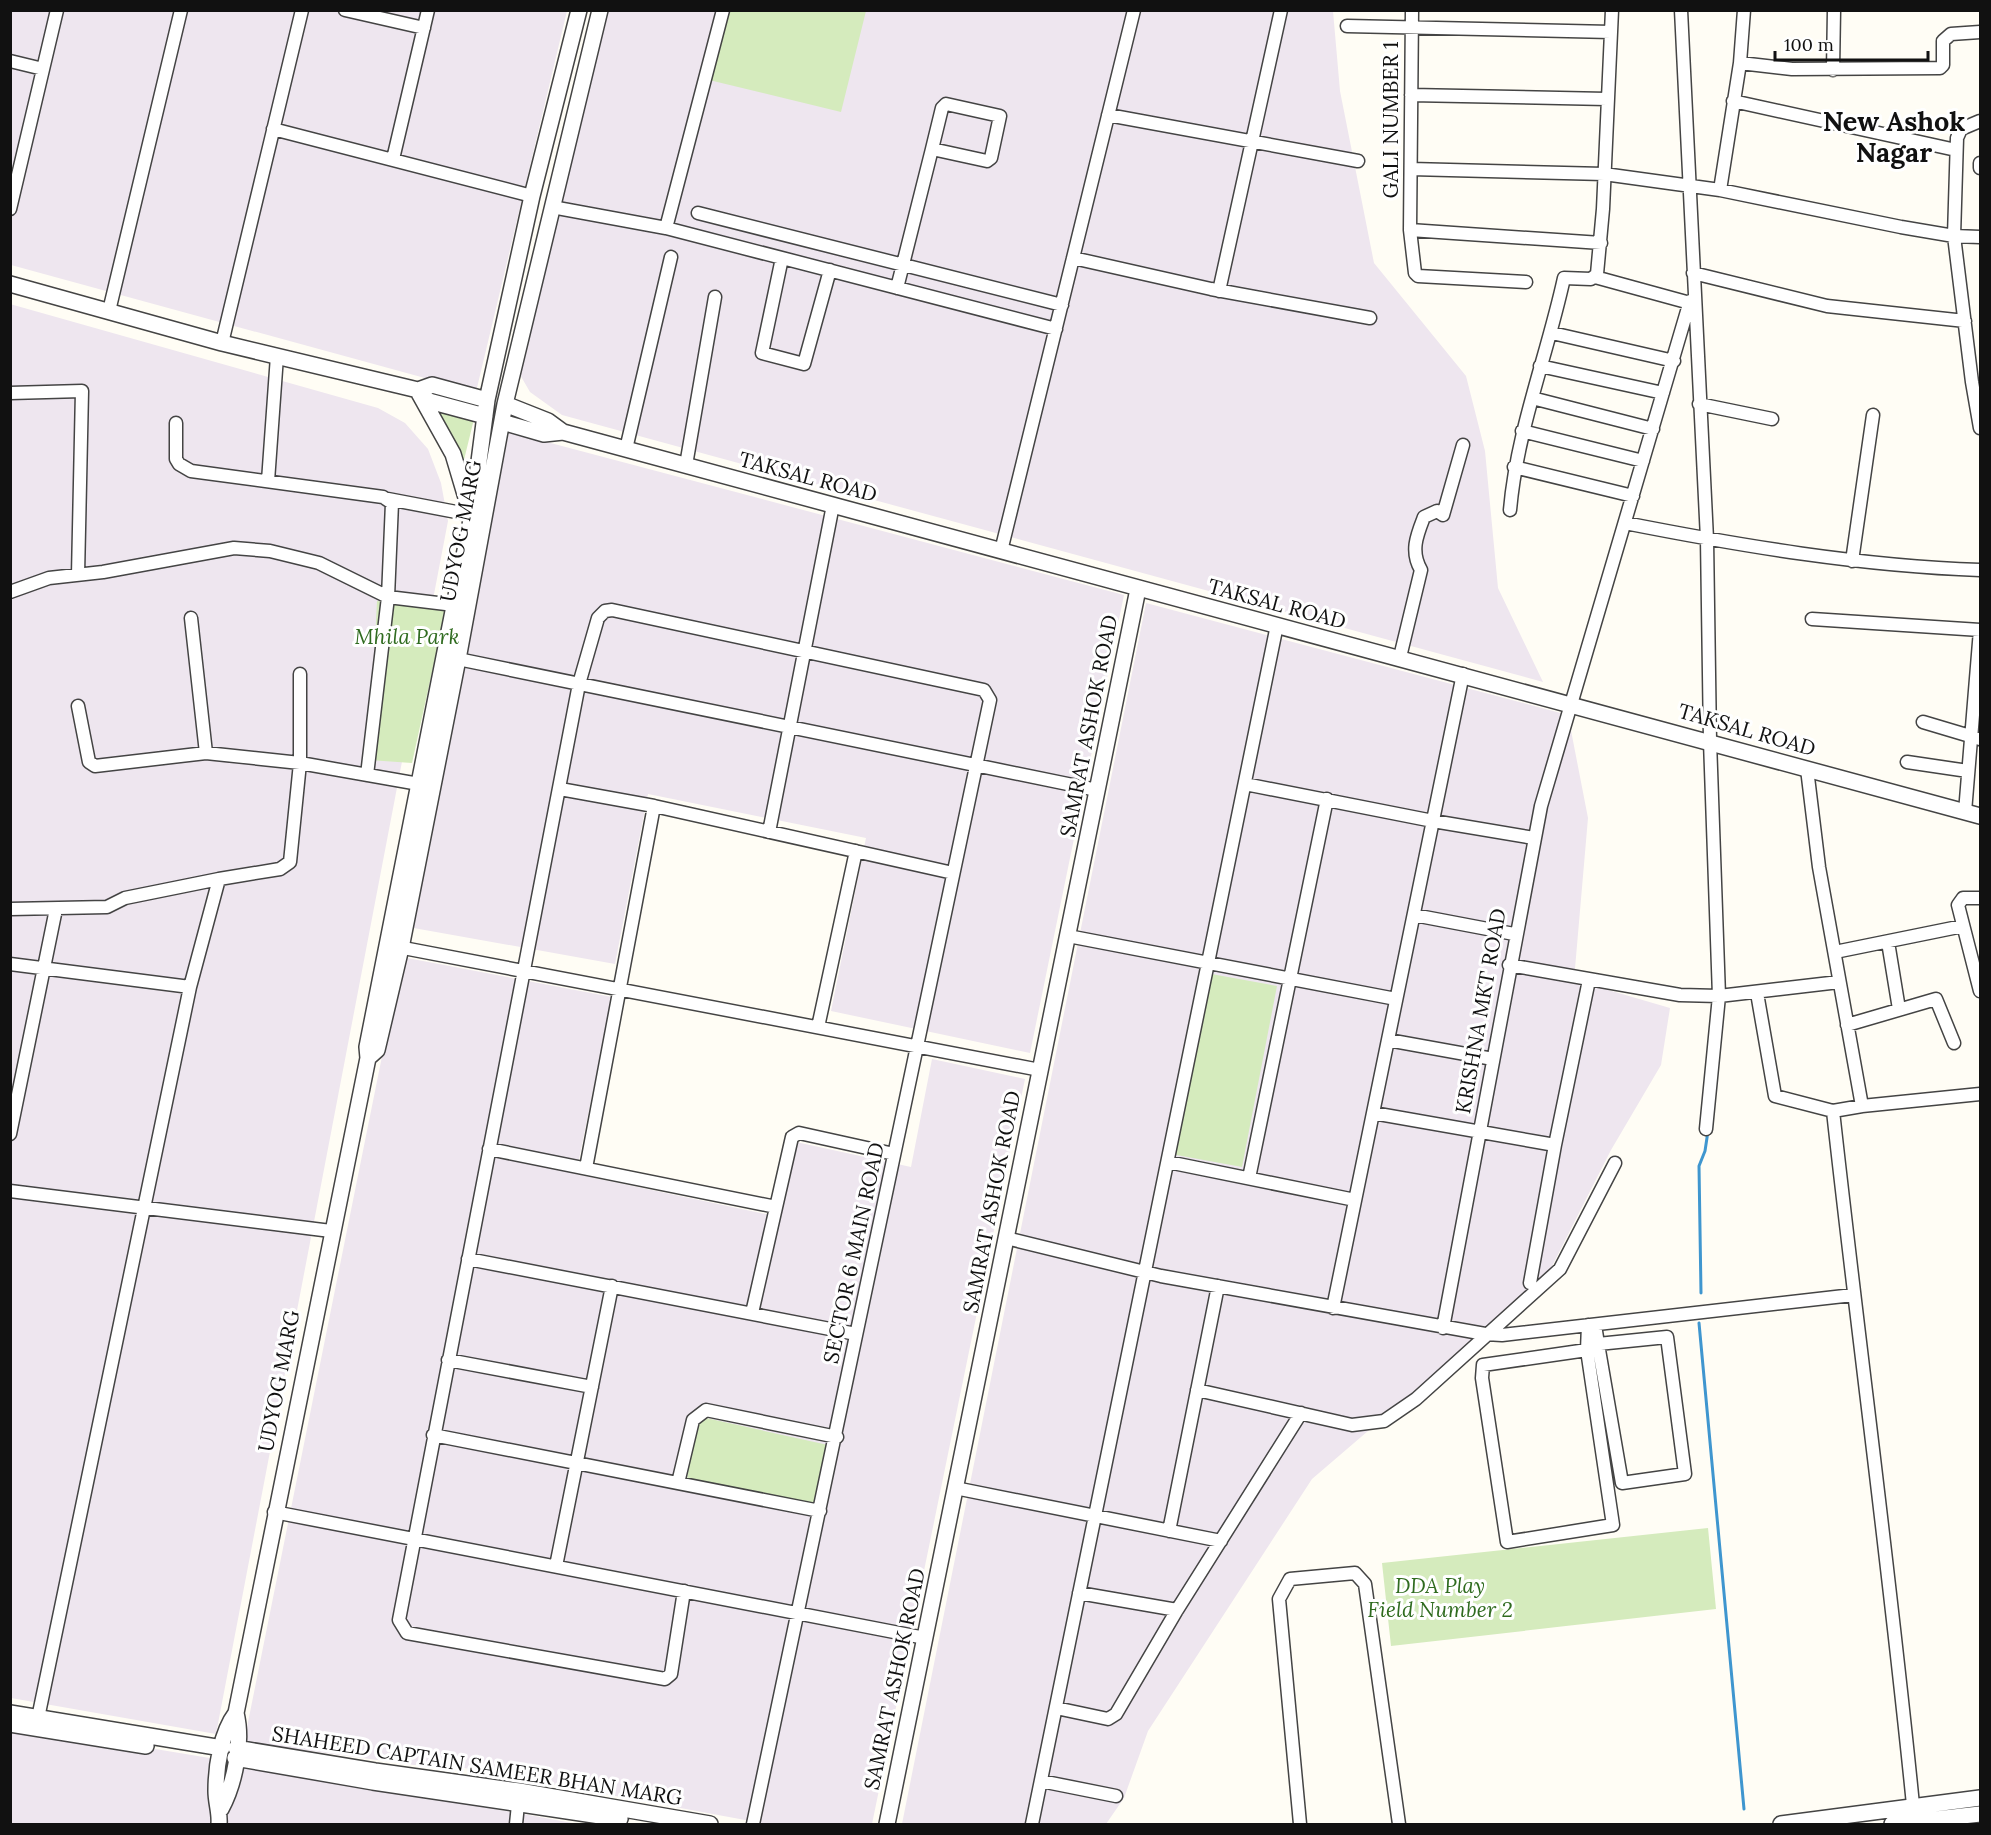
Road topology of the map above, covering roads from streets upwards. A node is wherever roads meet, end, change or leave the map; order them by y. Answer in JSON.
{"nodes":[{"id":1,"x":57,"y":10,"type":"edge"},
{"id":2,"x":181,"y":10,"type":"edge"},
{"id":3,"x":302,"y":10,"type":"edge"},
{"id":4,"x":345,"y":10,"type":"edge"},
{"id":5,"x":428,"y":10,"type":"edge"},
{"id":6,"x":579,"y":10,"type":"edge"},
{"id":7,"x":600,"y":10,"type":"edge"},
{"id":8,"x":723,"y":10,"type":"edge"},
{"id":9,"x":1134,"y":10,"type":"edge"},
{"id":10,"x":1281,"y":10,"type":"edge"},
{"id":11,"x":1412,"y":10,"type":"edge"},
{"id":12,"x":1612,"y":10,"type":"edge"},
{"id":13,"x":1681,"y":10,"type":"edge"},
{"id":14,"x":1744,"y":10,"type":"edge"},
{"id":15,"x":1834,"y":10,"type":"edge"},
{"id":16,"x":1347,"y":26,"type":"dead end"},
{"id":17,"x":424,"y":28,"type":"junction"},
{"id":18,"x":1412,"y":29,"type":"junction"},
{"id":19,"x":1611,"y":32,"type":"junction"},
{"id":20,"x":1980,"y":32,"type":"edge"},
{"id":21,"x":10,"y":61,"type":"edge"},
{"id":22,"x":1740,"y":63,"type":"junction"},
{"id":23,"x":43,"y":69,"type":"junction"},
{"id":24,"x":1833,"y":70,"type":"junction"},
{"id":25,"x":1411,"y":95,"type":"junction"},
{"id":26,"x":1607,"y":99,"type":"junction"},
{"id":27,"x":1734,"y":101,"type":"junction"},
{"id":28,"x":1108,"y":115,"type":"junction"},
{"id":29,"x":1980,"y":122,"type":"edge"},
{"id":30,"x":273,"y":129,"type":"junction"},
{"id":31,"x":1252,"y":141,"type":"junction"},
{"id":32,"x":932,"y":149,"type":"junction"},
{"id":33,"x":1956,"y":150,"type":"junction"},
{"id":34,"x":393,"y":159,"type":"junction"},
{"id":35,"x":1358,"y":161,"type":"dead end"},
{"id":36,"x":1411,"y":169,"type":"junction"},
{"id":37,"x":1604,"y":174,"type":"junction"},
{"id":38,"x":1689,"y":187,"type":"junction"},
{"id":39,"x":1720,"y":190,"type":"junction"},
{"id":40,"x":532,"y":196,"type":"junction"},
{"id":41,"x":552,"y":207,"type":"junction"},
{"id":42,"x":10,"y":208,"type":"edge"},
{"id":43,"x":698,"y":213,"type":"dead end"},
{"id":44,"x":666,"y":228,"type":"junction"},
{"id":45,"x":1410,"y":230,"type":"junction"},
{"id":46,"x":1954,"y":236,"type":"junction"},
{"id":47,"x":1980,"y":237,"type":"edge"},
{"id":48,"x":1601,"y":243,"type":"junction"},
{"id":49,"x":671,"y":257,"type":"dead end"},
{"id":50,"x":782,"y":258,"type":"junction"},
{"id":51,"x":1073,"y":258,"type":"junction"},
{"id":52,"x":904,"y":266,"type":"junction"},
{"id":53,"x":830,"y":270,"type":"junction"},
{"id":54,"x":1693,"y":273,"type":"junction"},
{"id":55,"x":1595,"y":277,"type":"junction"},
{"id":56,"x":1526,"y":282,"type":"dead end"},
{"id":57,"x":10,"y":284,"type":"edge"},
{"id":58,"x":897,"y":288,"type":"junction"},
{"id":59,"x":1219,"y":291,"type":"junction"},
{"id":60,"x":715,"y":297,"type":"dead end"},
{"id":61,"x":1691,"y":297,"type":"junction"},
{"id":62,"x":1062,"y":304,"type":"junction"},
{"id":63,"x":108,"y":311,"type":"junction"},
{"id":64,"x":1370,"y":318,"type":"dead end"},
{"id":65,"x":1965,"y":321,"type":"junction"},
{"id":66,"x":1056,"y":329,"type":"junction"},
{"id":67,"x":1552,"y":333,"type":"junction"},
{"id":68,"x":222,"y":343,"type":"junction"},
{"id":69,"x":277,"y":356,"type":"junction"},
{"id":70,"x":1674,"y":361,"type":"junction"},
{"id":71,"x":1540,"y":366,"type":"junction"},
{"id":72,"x":512,"y":371,"type":"junction"},
{"id":73,"x":418,"y":390,"type":"junction"},
{"id":74,"x":10,"y":393,"type":"edge"},
{"id":75,"x":1664,"y":393,"type":"junction"},
{"id":76,"x":1532,"y":398,"type":"junction"},
{"id":77,"x":505,"y":404,"type":"junction"},
{"id":78,"x":1699,"y":404,"type":"junction"},
{"id":79,"x":1979,"y":405,"type":"edge"},
{"id":80,"x":486,"y":408,"type":"junction"},
{"id":81,"x":1873,"y":415,"type":"dead end"},
{"id":82,"x":1772,"y":419,"type":"dead end"},
{"id":83,"x":548,"y":421,"type":"junction"},
{"id":84,"x":502,"y":422,"type":"junction"},
{"id":85,"x":176,"y":423,"type":"dead end"},
{"id":86,"x":1980,"y":428,"type":"edge"},
{"id":87,"x":1653,"y":429,"type":"junction"},
{"id":88,"x":1522,"y":431,"type":"junction"},
{"id":89,"x":563,"y":432,"type":"junction"},
{"id":90,"x":1463,"y":445,"type":"dead end"},
{"id":91,"x":627,"y":449,"type":"junction"},
{"id":92,"x":1643,"y":461,"type":"junction"},
{"id":93,"x":686,"y":465,"type":"junction"},
{"id":94,"x":1514,"y":467,"type":"junction"},
{"id":95,"x":268,"y":481,"type":"junction"},
{"id":96,"x":1633,"y":496,"type":"junction"},
{"id":97,"x":388,"y":499,"type":"junction"},
{"id":98,"x":833,"y":505,"type":"junction"},
{"id":99,"x":1510,"y":510,"type":"dead end"},
{"id":100,"x":472,"y":515,"type":"junction"},
{"id":101,"x":1625,"y":523,"type":"junction"},
{"id":102,"x":1707,"y":539,"type":"junction"},
{"id":103,"x":1001,"y":551,"type":"junction"},
{"id":104,"x":1852,"y":561,"type":"junction"},
{"id":105,"x":1980,"y":570,"type":"edge"},
{"id":106,"x":78,"y":575,"type":"junction"},
{"id":107,"x":1138,"y":589,"type":"junction"},
{"id":108,"x":10,"y":592,"type":"edge"},
{"id":109,"x":388,"y":597,"type":"junction"},
{"id":110,"x":454,"y":605,"type":"junction"},
{"id":111,"x":191,"y":618,"type":"dead end"},
{"id":112,"x":1812,"y":619,"type":"dead end"},
{"id":113,"x":1277,"y":625,"type":"junction"},
{"id":114,"x":1980,"y":630,"type":"edge"},
{"id":115,"x":804,"y":653,"type":"junction"},
{"id":116,"x":1400,"y":657,"type":"junction"},
{"id":117,"x":458,"y":659,"type":"junction"},
{"id":118,"x":300,"y":674,"type":"dead end"},
{"id":119,"x":1463,"y":674,"type":"junction"},
{"id":120,"x":579,"y":684,"type":"junction"},
{"id":121,"x":1570,"y":703,"type":"junction"},
{"id":122,"x":78,"y":706,"type":"dead end"},
{"id":123,"x":1923,"y":722,"type":"dead end"},
{"id":124,"x":789,"y":727,"type":"junction"},
{"id":125,"x":1976,"y":738,"type":"edge"},
{"id":126,"x":1710,"y":741,"type":"junction"},
{"id":127,"x":206,"y":753,"type":"junction"},
{"id":128,"x":1907,"y":762,"type":"dead end"},
{"id":129,"x":300,"y":763,"type":"junction"},
{"id":130,"x":976,"y":765,"type":"junction"},
{"id":131,"x":1807,"y":770,"type":"junction"},
{"id":132,"x":1968,"y":771,"type":"junction"},
{"id":133,"x":368,"y":775,"type":"junction"},
{"id":134,"x":419,"y":784,"type":"junction"},
{"id":135,"x":1245,"y":784,"type":"junction"},
{"id":136,"x":560,"y":789,"type":"junction"},
{"id":137,"x":1097,"y":790,"type":"junction"},
{"id":138,"x":1327,"y":800,"type":"junction"},
{"id":139,"x":654,"y":806,"type":"junction"},
{"id":140,"x":1965,"y":812,"type":"junction"},
{"id":141,"x":1980,"y":816,"type":"edge"},
{"id":142,"x":1433,"y":821,"type":"junction"},
{"id":143,"x":769,"y":832,"type":"junction"},
{"id":144,"x":1534,"y":838,"type":"junction"},
{"id":145,"x":856,"y":851,"type":"junction"},
{"id":146,"x":953,"y":873,"type":"junction"},
{"id":147,"x":219,"y":879,"type":"junction"},
{"id":148,"x":1980,"y":898,"type":"edge"},
{"id":149,"x":10,"y":909,"type":"edge"},
{"id":150,"x":56,"y":909,"type":"junction"},
{"id":151,"x":1414,"y":915,"type":"junction"},
{"id":152,"x":1963,"y":926,"type":"junction"},
{"id":153,"x":1515,"y":934,"type":"junction"},
{"id":154,"x":1068,"y":936,"type":"junction"},
{"id":155,"x":1888,"y":942,"type":"junction"},
{"id":156,"x":394,"y":947,"type":"junction"},
{"id":157,"x":1835,"y":952,"type":"junction"},
{"id":158,"x":1208,"y":963,"type":"junction"},
{"id":159,"x":10,"y":964,"type":"edge"},
{"id":160,"x":1509,"y":965,"type":"junction"},
{"id":161,"x":43,"y":968,"type":"junction"},
{"id":162,"x":524,"y":971,"type":"junction"},
{"id":163,"x":1290,"y":978,"type":"junction"},
{"id":164,"x":1589,"y":980,"type":"junction"},
{"id":165,"x":1839,"y":982,"type":"junction"},
{"id":166,"x":190,"y":987,"type":"junction"},
{"id":167,"x":620,"y":990,"type":"junction"},
{"id":168,"x":1980,"y":991,"type":"edge"},
{"id":169,"x":1757,"y":993,"type":"junction"},
{"id":170,"x":1719,"y":996,"type":"junction"},
{"id":171,"x":1396,"y":999,"type":"junction"},
{"id":172,"x":1899,"y":1009,"type":"junction"},
{"id":173,"x":1847,"y":1025,"type":"junction"},
{"id":174,"x":818,"y":1027,"type":"junction"},
{"id":175,"x":1388,"y":1040,"type":"junction"},
{"id":176,"x":1954,"y":1043,"type":"dead end"},
{"id":177,"x":917,"y":1046,"type":"junction"},
{"id":178,"x":1493,"y":1059,"type":"junction"},
{"id":179,"x":1040,"y":1070,"type":"junction"},
{"id":180,"x":1980,"y":1094,"type":"edge"},
{"id":181,"x":1862,"y":1106,"type":"junction"},
{"id":182,"x":1833,"y":1112,"type":"junction"},
{"id":183,"x":1373,"y":1113,"type":"junction"},
{"id":184,"x":1706,"y":1129,"type":"dead end"},
{"id":185,"x":1479,"y":1131,"type":"junction"},
{"id":186,"x":10,"y":1134,"type":"edge"},
{"id":187,"x":1555,"y":1145,"type":"junction"},
{"id":188,"x":489,"y":1149,"type":"junction"},
{"id":189,"x":894,"y":1154,"type":"junction"},
{"id":190,"x":1168,"y":1162,"type":"junction"},
{"id":191,"x":1615,"y":1163,"type":"dead end"},
{"id":192,"x":586,"y":1168,"type":"junction"},
{"id":193,"x":1249,"y":1178,"type":"junction"},
{"id":194,"x":10,"y":1191,"type":"edge"},
{"id":195,"x":1355,"y":1200,"type":"junction"},
{"id":196,"x":144,"y":1206,"type":"junction"},
{"id":197,"x":776,"y":1207,"type":"junction"},
{"id":198,"x":331,"y":1231,"type":"junction"},
{"id":199,"x":1006,"y":1238,"type":"junction"},
{"id":200,"x":468,"y":1259,"type":"junction"},
{"id":201,"x":1145,"y":1272,"type":"junction"},
{"id":202,"x":1530,"y":1283,"type":"dead end"},
{"id":203,"x":612,"y":1286,"type":"junction"},
{"id":204,"x":1218,"y":1286,"type":"junction"},
{"id":205,"x":1853,"y":1295,"type":"junction"},
{"id":206,"x":1333,"y":1308,"type":"junction"},
{"id":207,"x":752,"y":1313,"type":"junction"},
{"id":208,"x":1591,"y":1324,"type":"junction"},
{"id":209,"x":1443,"y":1328,"type":"junction"},
{"id":210,"x":856,"y":1334,"type":"junction"},
{"id":211,"x":1485,"y":1334,"type":"junction"},
{"id":212,"x":1592,"y":1347,"type":"junction"},
{"id":213,"x":448,"y":1360,"type":"junction"},
{"id":214,"x":592,"y":1386,"type":"junction"},
{"id":215,"x":1197,"y":1390,"type":"junction"},
{"id":216,"x":1301,"y":1413,"type":"junction"},
{"id":217,"x":433,"y":1435,"type":"junction"},
{"id":218,"x":837,"y":1437,"type":"junction"},
{"id":219,"x":576,"y":1461,"type":"junction"},
{"id":220,"x":678,"y":1483,"type":"junction"},
{"id":221,"x":955,"y":1488,"type":"junction"},
{"id":222,"x":820,"y":1511,"type":"junction"},
{"id":223,"x":274,"y":1512,"type":"junction"},
{"id":224,"x":1095,"y":1517,"type":"junction"},
{"id":225,"x":1169,"y":1531,"type":"junction"},
{"id":226,"x":413,"y":1539,"type":"junction"},
{"id":227,"x":1221,"y":1541,"type":"junction"},
{"id":228,"x":556,"y":1566,"type":"junction"},
{"id":229,"x":684,"y":1591,"type":"junction"},
{"id":230,"x":1079,"y":1593,"type":"junction"},
{"id":231,"x":1177,"y":1610,"type":"junction"},
{"id":232,"x":798,"y":1613,"type":"junction"},
{"id":233,"x":925,"y":1638,"type":"junction"},
{"id":234,"x":1056,"y":1708,"type":"junction"},
{"id":235,"x":10,"y":1713,"type":"edge"},
{"id":236,"x":38,"y":1718,"type":"junction"},
{"id":237,"x":10,"y":1724,"type":"edge"},
{"id":238,"x":228,"y":1753,"type":"junction"},
{"id":239,"x":1041,"y":1781,"type":"junction"},
{"id":240,"x":1116,"y":1796,"type":"dead end"},
{"id":241,"x":519,"y":1797,"type":"junction"},
{"id":242,"x":1980,"y":1798,"type":"edge"},
{"id":243,"x":1913,"y":1805,"type":"junction"},
{"id":244,"x":1980,"y":1814,"type":"edge"},
{"id":245,"x":1915,"y":1821,"type":"junction"},
{"id":246,"x":1936,"y":1822,"type":"edge"},
{"id":247,"x":219,"y":1824,"type":"edge"},
{"id":248,"x":516,"y":1824,"type":"edge"},
{"id":249,"x":653,"y":1824,"type":"edge"},
{"id":250,"x":710,"y":1824,"type":"edge"},
{"id":251,"x":753,"y":1824,"type":"edge"},
{"id":252,"x":887,"y":1824,"type":"edge"},
{"id":253,"x":1032,"y":1824,"type":"edge"},
{"id":254,"x":1300,"y":1824,"type":"edge"},
{"id":255,"x":1399,"y":1824,"type":"edge"},
{"id":256,"x":1781,"y":1824,"type":"edge"},
{"id":257,"x":1892,"y":1824,"type":"edge"}],
"edges":[{"from":1,"to":23,"type":"street"},
{"from":2,"to":63,"type":"street"},
{"from":3,"to":30,"type":"street"},
{"from":4,"to":17,"type":"street"},
{"from":5,"to":17,"type":"street"},
{"from":6,"to":40,"type":"street","name":"UDYOG MARG"},
{"from":7,"to":41,"type":"street","name":"UDYOG MARG"},
{"from":8,"to":44,"type":"street"},
{"from":9,"to":28,"type":"street"},
{"from":10,"to":31,"type":"street"},
{"from":11,"to":18,"type":"street","name":"GALI NUMBER 1"},
{"from":12,"to":19,"type":"street"},
{"from":13,"to":38,"type":"street"},
{"from":14,"to":22,"type":"street"},
{"from":15,"to":24,"type":"street"},
{"from":16,"to":18,"type":"street"},
{"from":17,"to":34,"type":"street"},
{"from":18,"to":19,"type":"street"},
{"from":18,"to":25,"type":"street","name":"GALI NUMBER 1"},
{"from":19,"to":26,"type":"street"},
{"from":20,"to":24,"type":"street"},
{"from":21,"to":23,"type":"street"},
{"from":22,"to":24,"type":"street"},
{"from":22,"to":27,"type":"street"},
{"from":23,"to":42,"type":"street"},
{"from":25,"to":26,"type":"street"},
{"from":25,"to":36,"type":"street","name":"GALI NUMBER 1"},
{"from":26,"to":37,"type":"street"},
{"from":27,"to":33,"type":"street"},
{"from":27,"to":39,"type":"street"},
{"from":28,"to":31,"type":"street"},
{"from":28,"to":51,"type":"street"},
{"from":29,"to":33,"type":"street"},
{"from":30,"to":34,"type":"street"},
{"from":30,"to":68,"type":"street"},
{"from":31,"to":35,"type":"street"},
{"from":31,"to":59,"type":"street"},
{"from":32,"to":32,"type":"street"},
{"from":32,"to":52,"type":"street"},
{"from":33,"to":46,"type":"street"},
{"from":34,"to":40,"type":"street"},
{"from":36,"to":37,"type":"street"},
{"from":36,"to":45,"type":"street","name":"GALI NUMBER 1"},
{"from":37,"to":38,"type":"street"},
{"from":37,"to":48,"type":"street"},
{"from":38,"to":39,"type":"street"},
{"from":38,"to":54,"type":"street"},
{"from":39,"to":46,"type":"street"},
{"from":40,"to":80,"type":"street","name":"UDYOG MARG"},
{"from":41,"to":44,"type":"street"},
{"from":41,"to":72,"type":"street","name":"UDYOG MARG"},
{"from":43,"to":52,"type":"street"},
{"from":44,"to":50,"type":"street"},
{"from":45,"to":48,"type":"street"},
{"from":45,"to":56,"type":"street","name":"GALI NUMBER 1"},
{"from":46,"to":47,"type":"street"},
{"from":46,"to":65,"type":"street"},
{"from":48,"to":55,"type":"street"},
{"from":49,"to":91,"type":"street"},
{"from":50,"to":53,"type":"street"},
{"from":50,"to":53,"type":"street"},
{"from":51,"to":59,"type":"street"},
{"from":51,"to":62,"type":"street"},
{"from":52,"to":58,"type":"street"},
{"from":52,"to":62,"type":"street"},
{"from":53,"to":58,"type":"street"},
{"from":54,"to":61,"type":"street"},
{"from":54,"to":65,"type":"street"},
{"from":55,"to":61,"type":"street"},
{"from":55,"to":67,"type":"street"},
{"from":57,"to":63,"type":"street"},
{"from":58,"to":66,"type":"street"},
{"from":59,"to":64,"type":"street"},
{"from":60,"to":93,"type":"street"},
{"from":61,"to":70,"type":"street","name":"KRISHNA MKT ROAD"},
{"from":61,"to":78,"type":"street"},
{"from":62,"to":66,"type":"street"},
{"from":63,"to":68,"type":"street"},
{"from":65,"to":79,"type":"street"},
{"from":66,"to":103,"type":"street"},
{"from":67,"to":70,"type":"street"},
{"from":67,"to":71,"type":"street"},
{"from":68,"to":69,"type":"street"},
{"from":69,"to":73,"type":"street"},
{"from":69,"to":95,"type":"street"},
{"from":70,"to":75,"type":"street","name":"KRISHNA MKT ROAD"},
{"from":71,"to":75,"type":"street"},
{"from":71,"to":76,"type":"street"},
{"from":72,"to":77,"type":"street","name":"UDYOG MARG"},
{"from":72,"to":83,"type":"street"},
{"from":73,"to":80,"type":"street"},
{"from":73,"to":100,"type":"street"},
{"from":74,"to":106,"type":"street"},
{"from":75,"to":87,"type":"street","name":"KRISHNA MKT ROAD"},
{"from":76,"to":87,"type":"street"},
{"from":76,"to":88,"type":"street"},
{"from":77,"to":83,"type":"street","name":"TAKSAL ROAD"},
{"from":77,"to":84,"type":"street","name":"UDYOG MARG"},
{"from":78,"to":82,"type":"street"},
{"from":78,"to":102,"type":"street"},
{"from":79,"to":86,"type":"street"},
{"from":80,"to":100,"type":"street","name":"UDYOG MARG"},
{"from":81,"to":104,"type":"street"},
{"from":83,"to":89,"type":"street","name":"TAKSAL ROAD"},
{"from":84,"to":89,"type":"street","name":"TAKSAL ROAD"},
{"from":84,"to":117,"type":"street","name":"UDYOG MARG"},
{"from":85,"to":95,"type":"street"},
{"from":87,"to":92,"type":"street","name":"KRISHNA MKT ROAD"},
{"from":88,"to":92,"type":"street"},
{"from":88,"to":94,"type":"street"},
{"from":89,"to":91,"type":"street","name":"TAKSAL ROAD"},
{"from":90,"to":116,"type":"street"},
{"from":91,"to":93,"type":"street","name":"TAKSAL ROAD"},
{"from":92,"to":96,"type":"street","name":"KRISHNA MKT ROAD"},
{"from":93,"to":98,"type":"street","name":"TAKSAL ROAD"},
{"from":94,"to":96,"type":"street"},
{"from":94,"to":99,"type":"street"},
{"from":95,"to":97,"type":"street"},
{"from":96,"to":101,"type":"street","name":"KRISHNA MKT ROAD"},
{"from":97,"to":100,"type":"street"},
{"from":97,"to":109,"type":"street"},
{"from":98,"to":103,"type":"street","name":"TAKSAL ROAD"},
{"from":98,"to":115,"type":"street"},
{"from":100,"to":110,"type":"street","name":"UDYOG MARG"},
{"from":101,"to":102,"type":"street"},
{"from":101,"to":121,"type":"street","name":"KRISHNA MKT ROAD"},
{"from":102,"to":104,"type":"street"},
{"from":102,"to":126,"type":"street"},
{"from":103,"to":107,"type":"street","name":"TAKSAL ROAD"},
{"from":104,"to":105,"type":"street"},
{"from":106,"to":108,"type":"street"},
{"from":106,"to":109,"type":"street"},
{"from":107,"to":113,"type":"street","name":"TAKSAL ROAD"},
{"from":107,"to":137,"type":"street","name":"SAMRAT ASHOK ROAD"},
{"from":109,"to":110,"type":"street"},
{"from":109,"to":133,"type":"street"},
{"from":110,"to":134,"type":"street","name":"UDYOG MARG"},
{"from":111,"to":127,"type":"street"},
{"from":112,"to":114,"type":"street"},
{"from":113,"to":116,"type":"street","name":"TAKSAL ROAD"},
{"from":113,"to":135,"type":"street"},
{"from":114,"to":125,"type":"street"},
{"from":115,"to":120,"type":"street"},
{"from":115,"to":124,"type":"street"},
{"from":115,"to":130,"type":"street","name":"SECTOR 6 MAIN ROAD"},
{"from":116,"to":119,"type":"street","name":"TAKSAL ROAD"},
{"from":117,"to":120,"type":"street"},
{"from":117,"to":156,"type":"street","name":"UDYOG MARG"},
{"from":118,"to":129,"type":"street"},
{"from":119,"to":121,"type":"street","name":"TAKSAL ROAD"},
{"from":119,"to":142,"type":"street"},
{"from":120,"to":124,"type":"street"},
{"from":120,"to":136,"type":"street"},
{"from":121,"to":126,"type":"street","name":"TAKSAL ROAD"},
{"from":121,"to":144,"type":"street","name":"KRISHNA MKT ROAD"},
{"from":122,"to":127,"type":"street"},
{"from":123,"to":125,"type":"street"},
{"from":124,"to":130,"type":"street"},
{"from":124,"to":143,"type":"street"},
{"from":125,"to":132,"type":"street"},
{"from":126,"to":131,"type":"street","name":"TAKSAL ROAD"},
{"from":126,"to":170,"type":"street"},
{"from":127,"to":129,"type":"street"},
{"from":128,"to":132,"type":"street"},
{"from":129,"to":133,"type":"street"},
{"from":129,"to":147,"type":"street"},
{"from":130,"to":137,"type":"street"},
{"from":130,"to":146,"type":"street","name":"SECTOR 6 MAIN ROAD"},
{"from":131,"to":140,"type":"street","name":"TAKSAL ROAD"},
{"from":131,"to":157,"type":"street"},
{"from":132,"to":140,"type":"street"},
{"from":133,"to":134,"type":"street"},
{"from":134,"to":156,"type":"street","name":"UDYOG MARG"},
{"from":135,"to":138,"type":"street"},
{"from":135,"to":158,"type":"street"},
{"from":136,"to":139,"type":"street"},
{"from":136,"to":162,"type":"street"},
{"from":137,"to":154,"type":"street","name":"SAMRAT ASHOK ROAD"},
{"from":138,"to":142,"type":"street"},
{"from":138,"to":163,"type":"street"},
{"from":139,"to":143,"type":"street"},
{"from":139,"to":167,"type":"street"},
{"from":140,"to":141,"type":"street","name":"TAKSAL ROAD"},
{"from":142,"to":144,"type":"street"},
{"from":142,"to":151,"type":"street"},
{"from":143,"to":145,"type":"street"},
{"from":144,"to":153,"type":"street","name":"KRISHNA MKT ROAD"},
{"from":145,"to":146,"type":"street"},
{"from":145,"to":174,"type":"street"},
{"from":146,"to":177,"type":"street","name":"SECTOR 6 MAIN ROAD"},
{"from":147,"to":150,"type":"street"},
{"from":147,"to":166,"type":"street"},
{"from":148,"to":152,"type":"street"},
{"from":149,"to":150,"type":"street"},
{"from":150,"to":161,"type":"street"},
{"from":151,"to":153,"type":"street"},
{"from":151,"to":171,"type":"street"},
{"from":152,"to":155,"type":"street"},
{"from":152,"to":168,"type":"street"},
{"from":153,"to":160,"type":"street","name":"KRISHNA MKT ROAD"},
{"from":154,"to":158,"type":"street"},
{"from":154,"to":179,"type":"street","name":"SAMRAT ASHOK ROAD"},
{"from":155,"to":157,"type":"street"},
{"from":155,"to":172,"type":"street"},
{"from":156,"to":162,"type":"street"},
{"from":156,"to":198,"type":"street","name":"UDYOG MARG"},
{"from":157,"to":165,"type":"street"},
{"from":158,"to":163,"type":"street"},
{"from":158,"to":190,"type":"street"},
{"from":159,"to":161,"type":"street"},
{"from":160,"to":164,"type":"street"},
{"from":160,"to":178,"type":"street","name":"KRISHNA MKT ROAD"},
{"from":161,"to":166,"type":"street"},
{"from":161,"to":186,"type":"street"},
{"from":162,"to":167,"type":"street"},
{"from":162,"to":188,"type":"street"},
{"from":163,"to":171,"type":"street"},
{"from":163,"to":193,"type":"street"},
{"from":164,"to":170,"type":"street"},
{"from":164,"to":187,"type":"street"},
{"from":165,"to":169,"type":"street"},
{"from":165,"to":173,"type":"street"},
{"from":166,"to":196,"type":"street"},
{"from":167,"to":174,"type":"street"},
{"from":167,"to":192,"type":"street"},
{"from":169,"to":170,"type":"street"},
{"from":169,"to":182,"type":"street"},
{"from":170,"to":184,"type":"street"},
{"from":171,"to":175,"type":"street"},
{"from":172,"to":173,"type":"street"},
{"from":172,"to":176,"type":"street"},
{"from":173,"to":181,"type":"street"},
{"from":174,"to":177,"type":"street"},
{"from":175,"to":178,"type":"street"},
{"from":175,"to":183,"type":"street"},
{"from":177,"to":179,"type":"street"},
{"from":177,"to":189,"type":"street","name":"SECTOR 6 MAIN ROAD"},
{"from":178,"to":185,"type":"street","name":"KRISHNA MKT ROAD"},
{"from":179,"to":199,"type":"street","name":"SAMRAT ASHOK ROAD"},
{"from":180,"to":181,"type":"street"},
{"from":181,"to":182,"type":"street"},
{"from":182,"to":205,"type":"street"},
{"from":183,"to":185,"type":"street"},
{"from":183,"to":195,"type":"street"},
{"from":185,"to":187,"type":"street"},
{"from":185,"to":209,"type":"street","name":"KRISHNA MKT ROAD"},
{"from":187,"to":202,"type":"street"},
{"from":188,"to":192,"type":"street"},
{"from":188,"to":200,"type":"street"},
{"from":189,"to":197,"type":"street"},
{"from":189,"to":210,"type":"street","name":"SECTOR 6 MAIN ROAD"},
{"from":190,"to":193,"type":"street"},
{"from":190,"to":201,"type":"street"},
{"from":191,"to":211,"type":"street"},
{"from":192,"to":197,"type":"street"},
{"from":193,"to":195,"type":"street"},
{"from":194,"to":196,"type":"street"},
{"from":195,"to":206,"type":"street"},
{"from":196,"to":198,"type":"street"},
{"from":196,"to":236,"type":"street"},
{"from":197,"to":207,"type":"street"},
{"from":198,"to":223,"type":"street","name":"UDYOG MARG"},
{"from":199,"to":201,"type":"street"},
{"from":199,"to":221,"type":"street","name":"SAMRAT ASHOK ROAD"},
{"from":200,"to":203,"type":"street"},
{"from":200,"to":213,"type":"street"},
{"from":201,"to":204,"type":"street"},
{"from":201,"to":224,"type":"street"},
{"from":203,"to":207,"type":"street"},
{"from":203,"to":214,"type":"street"},
{"from":204,"to":206,"type":"street"},
{"from":204,"to":215,"type":"street"},
{"from":205,"to":208,"type":"street"},
{"from":205,"to":243,"type":"street"},
{"from":206,"to":209,"type":"street"},
{"from":207,"to":210,"type":"street"},
{"from":208,"to":211,"type":"street"},
{"from":208,"to":212,"type":"street"},
{"from":209,"to":211,"type":"street"},
{"from":210,"to":218,"type":"street","name":"SECTOR 6 MAIN ROAD"},
{"from":211,"to":216,"type":"street"},
{"from":212,"to":212,"type":"street"},
{"from":212,"to":212,"type":"street"},
{"from":213,"to":214,"type":"street"},
{"from":213,"to":217,"type":"street"},
{"from":214,"to":219,"type":"street"},
{"from":215,"to":216,"type":"street"},
{"from":215,"to":225,"type":"street"},
{"from":216,"to":227,"type":"street"},
{"from":217,"to":219,"type":"street"},
{"from":217,"to":226,"type":"street"},
{"from":218,"to":220,"type":"street"},
{"from":218,"to":222,"type":"street","name":"SECTOR 6 MAIN ROAD"},
{"from":219,"to":220,"type":"street"},
{"from":219,"to":228,"type":"street"},
{"from":220,"to":222,"type":"street"},
{"from":221,"to":224,"type":"street"},
{"from":221,"to":233,"type":"street","name":"SAMRAT ASHOK ROAD"},
{"from":222,"to":232,"type":"street","name":"SECTOR 6 MAIN ROAD"},
{"from":223,"to":226,"type":"street"},
{"from":223,"to":238,"type":"street","name":"UDYOG MARG"},
{"from":224,"to":225,"type":"street"},
{"from":224,"to":230,"type":"street"},
{"from":225,"to":227,"type":"street"},
{"from":226,"to":228,"type":"street"},
{"from":226,"to":229,"type":"street"},
{"from":227,"to":231,"type":"street"},
{"from":228,"to":229,"type":"street"},
{"from":229,"to":232,"type":"street"},
{"from":230,"to":231,"type":"street"},
{"from":230,"to":234,"type":"street"},
{"from":231,"to":234,"type":"street"},
{"from":232,"to":233,"type":"street"},
{"from":232,"to":251,"type":"street","name":"SECTOR 6 MAIN ROAD"},
{"from":233,"to":252,"type":"street","name":"SAMRAT ASHOK ROAD"},
{"from":234,"to":239,"type":"street"},
{"from":235,"to":236,"type":"street"},
{"from":236,"to":238,"type":"street"},
{"from":237,"to":238,"type":"street"},
{"from":238,"to":241,"type":"street","name":"SHAHEED CAPTAIN SAMEER BHAN MARG"},
{"from":238,"to":247,"type":"street","name":"UDYOG MARG"},
{"from":239,"to":240,"type":"street"},
{"from":239,"to":253,"type":"street"},
{"from":241,"to":248,"type":"street"},
{"from":241,"to":249,"type":"street","name":"SHAHEED CAPTAIN SAMEER BHAN MARG"},
{"from":241,"to":250,"type":"street","name":"SHAHEED CAPTAIN SAMEER BHAN MARG"},
{"from":242,"to":243,"type":"street"},
{"from":243,"to":245,"type":"street"},
{"from":243,"to":256,"type":"street"},
{"from":244,"to":246,"type":"street"},
{"from":245,"to":246,"type":"street"},
{"from":245,"to":257,"type":"street"},
{"from":254,"to":255,"type":"street"}]}
